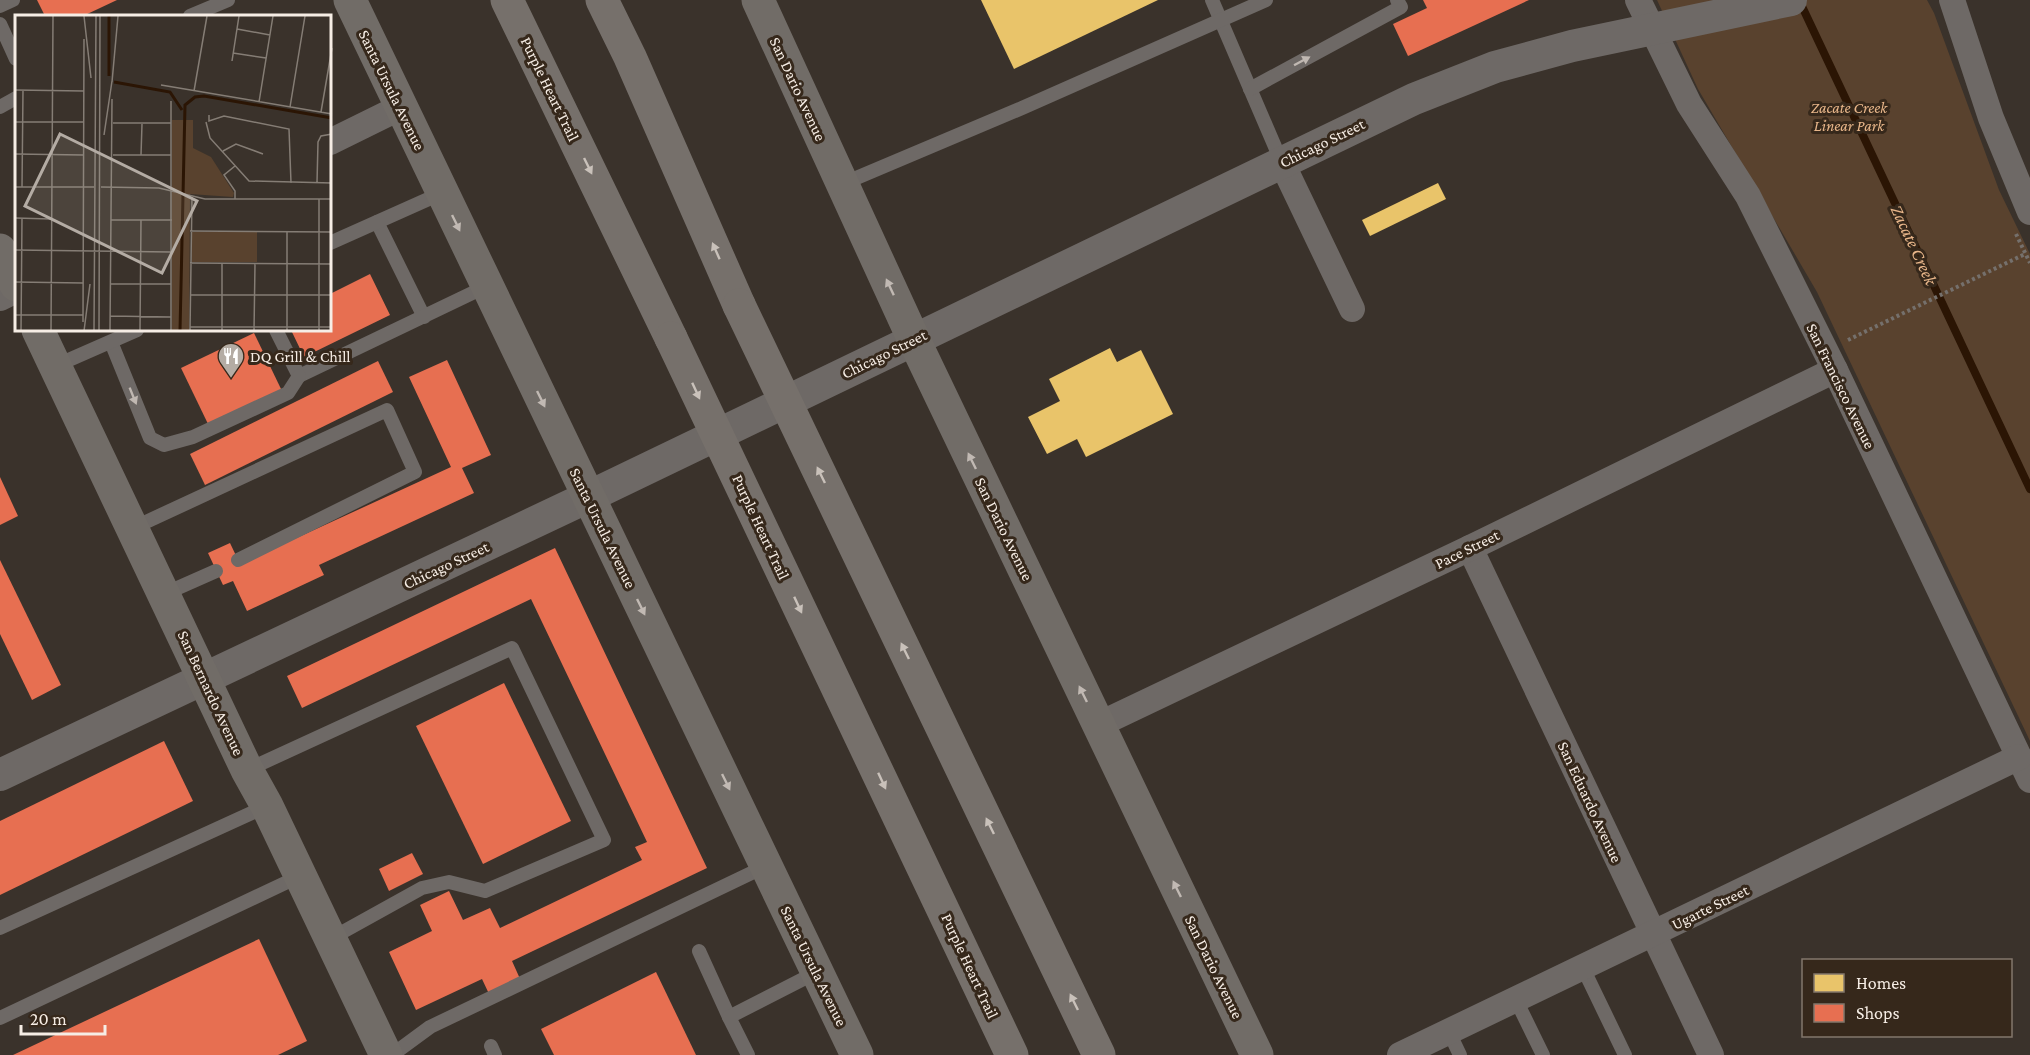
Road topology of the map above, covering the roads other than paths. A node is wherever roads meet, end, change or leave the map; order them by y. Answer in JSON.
{"nodes":[{"id":1,"x":13,"y":0,"type":"edge"},
{"id":2,"x":228,"y":0,"type":"edge"},
{"id":3,"x":350,"y":0,"type":"edge"},
{"id":4,"x":507,"y":0,"type":"edge"},
{"id":5,"x":602,"y":0,"type":"edge"},
{"id":6,"x":612,"y":0,"type":"edge"},
{"id":7,"x":758,"y":0,"type":"edge"},
{"id":8,"x":1212,"y":0,"type":"edge"},
{"id":9,"x":1266,"y":0,"type":"edge"},
{"id":10,"x":1397,"y":0,"type":"edge"},
{"id":11,"x":1638,"y":0,"type":"edge"},
{"id":12,"x":1791,"y":0,"type":"edge"},
{"id":13,"x":1952,"y":0,"type":"edge"},
{"id":14,"x":0,"y":6,"type":"edge"},
{"id":15,"x":192,"y":15,"type":"edge"},
{"id":16,"x":1221,"y":21,"type":"junction"},
{"id":17,"x":0,"y":24,"type":"edge"},
{"id":18,"x":1652,"y":29,"type":"junction"},
{"id":19,"x":15,"y":57,"type":"edge"},
{"id":20,"x":630,"y":57,"type":"junction"},
{"id":21,"x":1250,"y":89,"type":"junction"},
{"id":22,"x":15,"y":98,"type":"edge"},
{"id":23,"x":0,"y":106,"type":"edge"},
{"id":24,"x":401,"y":107,"type":"junction"},
{"id":25,"x":332,"y":141,"type":"edge"},
{"id":26,"x":1282,"y":163,"type":"junction"},
{"id":27,"x":842,"y":184,"type":"junction"},
{"id":28,"x":442,"y":194,"type":"junction"},
{"id":29,"x":2030,"y":212,"type":"edge"},
{"id":30,"x":377,"y":222,"type":"junction"},
{"id":31,"x":332,"y":242,"type":"edge"},
{"id":32,"x":0,"y":250,"type":"edge"},
{"id":33,"x":15,"y":283,"type":"edge"},
{"id":34,"x":487,"y":286,"type":"junction"},
{"id":35,"x":15,"y":290,"type":"edge"},
{"id":36,"x":0,"y":298,"type":"edge"},
{"id":37,"x":1352,"y":309,"type":"dead end"},
{"id":38,"x":424,"y":317,"type":"junction"},
{"id":39,"x":39,"y":332,"type":"edge"},
{"id":40,"x":133,"y":332,"type":"edge"},
{"id":41,"x":277,"y":332,"type":"edge"},
{"id":42,"x":914,"y":340,"type":"junction"},
{"id":43,"x":111,"y":342,"type":"junction"},
{"id":44,"x":56,"y":366,"type":"junction"},
{"id":45,"x":1835,"y":370,"type":"junction"},
{"id":46,"x":299,"y":375,"type":"junction"},
{"id":47,"x":588,"y":497,"type":"junction"},
{"id":48,"x":133,"y":528,"type":"junction"},
{"id":49,"x":1470,"y":548,"type":"junction"},
{"id":50,"x":238,"y":560,"type":"dead end"},
{"id":51,"x":216,"y":571,"type":"dead end"},
{"id":52,"x":164,"y":594,"type":"junction"},
{"id":53,"x":205,"y":678,"type":"junction"},
{"id":54,"x":1098,"y":725,"type":"junction"},
{"id":55,"x":2025,"y":769,"type":"edge"},
{"id":56,"x":247,"y":770,"type":"junction"},
{"id":57,"x":0,"y":775,"type":"edge"},
{"id":58,"x":267,"y":806,"type":"junction"},
{"id":59,"x":766,"y":866,"type":"junction"},
{"id":60,"x":300,"y":876,"type":"junction"},
{"id":61,"x":0,"y":928,"type":"edge"},
{"id":62,"x":1653,"y":935,"type":"junction"},
{"id":63,"x":330,"y":939,"type":"junction"},
{"id":64,"x":699,"y":951,"type":"dead end"},
{"id":65,"x":1583,"y":968,"type":"junction"},
{"id":66,"x":817,"y":972,"type":"junction"},
{"id":67,"x":1516,"y":1000,"type":"junction"},
{"id":68,"x":729,"y":1017,"type":"junction"},
{"id":69,"x":0,"y":1018,"type":"edge"},
{"id":70,"x":1449,"y":1032,"type":"junction"},
{"id":71,"x":386,"y":1055,"type":"edge"},
{"id":72,"x":392,"y":1055,"type":"edge"},
{"id":73,"x":748,"y":1055,"type":"edge"},
{"id":74,"x":857,"y":1055,"type":"edge"},
{"id":75,"x":1012,"y":1055,"type":"edge"},
{"id":76,"x":1099,"y":1055,"type":"edge"},
{"id":77,"x":1257,"y":1055,"type":"edge"},
{"id":78,"x":1400,"y":1055,"type":"edge"},
{"id":79,"x":1460,"y":1055,"type":"edge"},
{"id":80,"x":1543,"y":1055,"type":"edge"},
{"id":81,"x":1625,"y":1055,"type":"edge"},
{"id":82,"x":1711,"y":1055,"type":"edge"}],
"edges":[{"from":1,"to":14,"type":"lane"},
{"from":2,"to":15,"type":"lane"},
{"from":3,"to":24,"type":"main road","name":"Santa Ursula Avenue"},
{"from":4,"to":75,"type":"highway","name":"Purple Heart Trail","one_way":true,"bridge":true},
{"from":5,"to":20,"type":"highway"},
{"from":6,"to":20,"type":"highway"},
{"from":7,"to":27,"type":"main road","name":"San Dario Avenue"},
{"from":8,"to":16,"type":"lane"},
{"from":9,"to":16,"type":"lane"},
{"from":21,"to":10,"type":"lane","one_way":true},
{"from":11,"to":18,"type":"street","name":"San Francisco Avenue"},
{"from":12,"to":18,"type":"street","name":"Chicago Street"},
{"from":13,"to":29,"type":"street"},
{"from":16,"to":21,"type":"lane"},
{"from":16,"to":27,"type":"lane"},
{"from":17,"to":19,"type":"lane"},
{"from":18,"to":26,"type":"street","name":"Chicago Street"},
{"from":18,"to":45,"type":"street","name":"San Francisco Avenue"},
{"from":76,"to":20,"type":"highway","one_way":true,"bridge":true},
{"from":21,"to":26,"type":"lane"},
{"from":22,"to":23,"type":"lane"},
{"from":24,"to":25,"type":"street"},
{"from":24,"to":28,"type":"main road","name":"Santa Ursula Avenue"},
{"from":26,"to":37,"type":"street"},
{"from":26,"to":42,"type":"street","name":"Chicago Street"},
{"from":42,"to":27,"type":"main road","name":"San Dario Avenue","one_way":true},
{"from":28,"to":30,"type":"lane"},
{"from":28,"to":34,"type":"main road","name":"Santa Ursula Avenue","one_way":true},
{"from":30,"to":31,"type":"lane"},
{"from":30,"to":38,"type":"lane"},
{"from":32,"to":33,"type":"main road"},
{"from":34,"to":38,"type":"lane"},
{"from":34,"to":47,"type":"main road","name":"Santa Ursula Avenue","one_way":true},
{"from":35,"to":36,"type":"street"},
{"from":38,"to":46,"type":"lane"},
{"from":39,"to":44,"type":"main road","name":"San Bernardo Avenue"},
{"from":40,"to":43,"type":"lane"},
{"from":41,"to":46,"type":"lane"},
{"from":42,"to":47,"type":"street","name":"Chicago Street"},
{"from":54,"to":42,"type":"main road","name":"San Dario Avenue","one_way":true},
{"from":43,"to":44,"type":"lane"},
{"from":43,"to":46,"type":"lane","one_way":true},
{"from":44,"to":48,"type":"main road","name":"San Bernardo Avenue"},
{"from":45,"to":49,"type":"street","name":"Pace Street"},
{"from":45,"to":55,"type":"street","name":"San Francisco Avenue"},
{"from":47,"to":53,"type":"street","name":"Chicago Street"},
{"from":47,"to":59,"type":"main road","name":"Santa Ursula Avenue","one_way":true},
{"from":48,"to":50,"type":"lane"},
{"from":48,"to":52,"type":"main road","name":"San Bernardo Avenue"},
{"from":49,"to":54,"type":"street","name":"Pace Street"},
{"from":49,"to":62,"type":"street","name":"San Eduardo Avenue"},
{"from":51,"to":52,"type":"lane"},
{"from":52,"to":53,"type":"main road","name":"San Bernardo Avenue"},
{"from":53,"to":56,"type":"main road","name":"San Bernardo Avenue"},
{"from":53,"to":57,"type":"street","name":"Chicago Street"},
{"from":77,"to":54,"type":"main road","name":"San Dario Avenue","one_way":true},
{"from":55,"to":62,"type":"street","name":"Ugarte Street"},
{"from":56,"to":58,"type":"main road","name":"San Bernardo Avenue"},
{"from":56,"to":63,"type":"lane"},
{"from":58,"to":60,"type":"main road","name":"San Bernardo Avenue"},
{"from":58,"to":61,"type":"lane"},
{"from":59,"to":66,"type":"main road","name":"Santa Ursula Avenue"},
{"from":59,"to":72,"type":"lane"},
{"from":60,"to":63,"type":"main road","name":"San Bernardo Avenue"},
{"from":60,"to":69,"type":"lane"},
{"from":62,"to":65,"type":"street","name":"Ugarte Street"},
{"from":62,"to":82,"type":"street","name":"San Eduardo Avenue"},
{"from":63,"to":71,"type":"main road","name":"San Bernardo Avenue"},
{"from":64,"to":68,"type":"lane"},
{"from":65,"to":67,"type":"street","name":"Ugarte Street"},
{"from":65,"to":81,"type":"lane"},
{"from":66,"to":68,"type":"lane"},
{"from":66,"to":74,"type":"main road","name":"Santa Ursula Avenue"},
{"from":67,"to":70,"type":"street","name":"Ugarte Street"},
{"from":67,"to":80,"type":"lane"},
{"from":68,"to":73,"type":"lane"},
{"from":70,"to":78,"type":"street","name":"Ugarte Street"},
{"from":70,"to":79,"type":"lane"}]}
